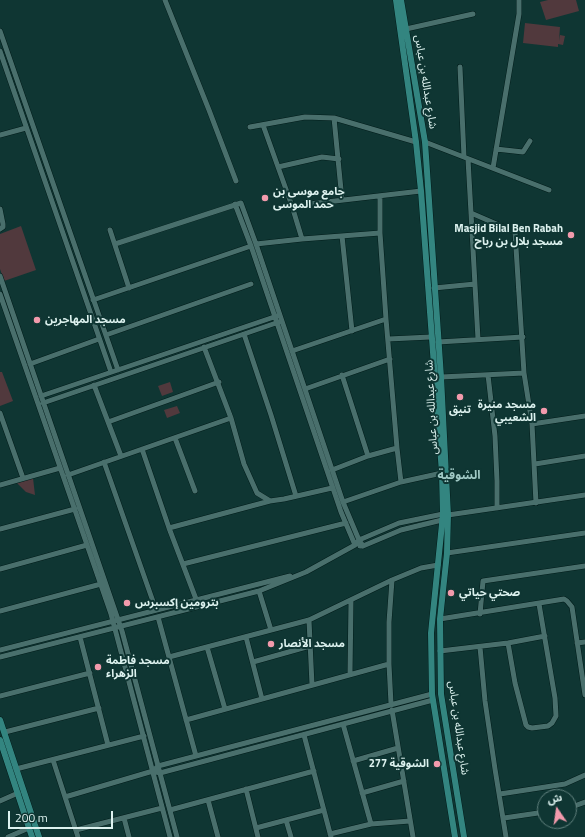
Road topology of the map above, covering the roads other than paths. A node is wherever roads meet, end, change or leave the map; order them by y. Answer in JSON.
{"nodes":[{"id":1,"x":165,"y":0,"type":"edge"},
{"id":2,"x":396,"y":0,"type":"edge"},
{"id":3,"x":402,"y":0,"type":"edge"},
{"id":4,"x":519,"y":0,"type":"edge"},
{"id":5,"x":472,"y":14,"type":"dead end"},
{"id":6,"x":406,"y":29,"type":"junction"},
{"id":7,"x":0,"y":31,"type":"edge"},
{"id":8,"x":0,"y":52,"type":"edge"},
{"id":9,"x":460,"y":67,"type":"dead end"},
{"id":10,"x":334,"y":118,"type":"junction"},
{"id":11,"x":263,"y":125,"type":"junction"},
{"id":12,"x":250,"y":127,"type":"dead end"},
{"id":13,"x":26,"y":128,"type":"junction"},
{"id":14,"x":0,"y":135,"type":"edge"},
{"id":15,"x":530,"y":141,"type":"dead end"},
{"id":16,"x":416,"y":142,"type":"junction"},
{"id":17,"x":424,"y":142,"type":"junction"},
{"id":18,"x":496,"y":149,"type":"junction"},
{"id":19,"x":466,"y":158,"type":"junction"},
{"id":20,"x":339,"y":159,"type":"junction"},
{"id":21,"x":278,"y":167,"type":"junction"},
{"id":22,"x":492,"y":168,"type":"junction"},
{"id":23,"x":236,"y":181,"type":"dead end"},
{"id":24,"x":549,"y":190,"type":"dead end"},
{"id":25,"x":421,"y":191,"type":"junction"},
{"id":26,"x":380,"y":196,"type":"junction"},
{"id":27,"x":342,"y":200,"type":"junction"},
{"id":28,"x":292,"y":206,"type":"junction"},
{"id":29,"x":0,"y":209,"type":"edge"},
{"id":30,"x":471,"y":213,"type":"junction"},
{"id":31,"x":0,"y":229,"type":"edge"},
{"id":32,"x":110,"y":230,"type":"dead end"},
{"id":33,"x":380,"y":233,"type":"junction"},
{"id":34,"x":342,"y":236,"type":"junction"},
{"id":35,"x":302,"y":239,"type":"junction"},
{"id":36,"x":115,"y":244,"type":"junction"},
{"id":37,"x":253,"y":245,"type":"junction"},
{"id":38,"x":0,"y":276,"type":"edge"},
{"id":39,"x":251,"y":284,"type":"dead end"},
{"id":40,"x":475,"y":284,"type":"junction"},
{"id":41,"x":129,"y":288,"type":"junction"},
{"id":42,"x":434,"y":288,"type":"junction"},
{"id":43,"x":0,"y":294,"type":"edge"},
{"id":44,"x":93,"y":300,"type":"junction"},
{"id":45,"x":2,"y":308,"type":"edge"},
{"id":46,"x":277,"y":316,"type":"junction"},
{"id":47,"x":386,"y":319,"type":"junction"},
{"id":48,"x":279,"y":322,"type":"junction"},
{"id":49,"x":352,"y":331,"type":"junction"},
{"id":50,"x":244,"y":334,"type":"junction"},
{"id":51,"x":106,"y":335,"type":"junction"},
{"id":52,"x":431,"y":336,"type":"junction"},
{"id":53,"x":523,"y":337,"type":"junction"},
{"id":54,"x":99,"y":339,"type":"junction"},
{"id":55,"x":388,"y":339,"type":"junction"},
{"id":56,"x":478,"y":340,"type":"junction"},
{"id":57,"x":438,"y":342,"type":"junction"},
{"id":58,"x":204,"y":347,"type":"junction"},
{"id":59,"x":292,"y":351,"type":"junction"},
{"id":60,"x":390,"y":359,"type":"junction"},
{"id":61,"x":30,"y":364,"type":"junction"},
{"id":62,"x":118,"y":370,"type":"junction"},
{"id":63,"x":111,"y":372,"type":"junction"},
{"id":64,"x":524,"y":373,"type":"junction"},
{"id":65,"x":342,"y":375,"type":"junction"},
{"id":66,"x":488,"y":375,"type":"junction"},
{"id":67,"x":441,"y":377,"type":"junction"},
{"id":68,"x":219,"y":382,"type":"junction"},
{"id":69,"x":94,"y":385,"type":"junction"},
{"id":70,"x":305,"y":389,"type":"junction"},
{"id":71,"x":41,"y":396,"type":"junction"},
{"id":72,"x":44,"y":403,"type":"junction"},
{"id":73,"x":0,"y":413,"type":"edge"},
{"id":74,"x":585,"y":416,"type":"edge"},
{"id":75,"x":232,"y":418,"type":"junction"},
{"id":76,"x":108,"y":422,"type":"junction"},
{"id":77,"x":532,"y":424,"type":"junction"},
{"id":78,"x":175,"y":438,"type":"junction"},
{"id":79,"x":396,"y":448,"type":"junction"},
{"id":80,"x":142,"y":449,"type":"junction"},
{"id":81,"x":121,"y":456,"type":"junction"},
{"id":82,"x":368,"y":456,"type":"junction"},
{"id":83,"x":585,"y":456,"type":"edge"},
{"id":84,"x":104,"y":462,"type":"junction"},
{"id":85,"x":534,"y":464,"type":"junction"},
{"id":86,"x":60,"y":468,"type":"junction"},
{"id":87,"x":332,"y":470,"type":"junction"},
{"id":88,"x":442,"y":473,"type":"junction"},
{"id":89,"x":68,"y":475,"type":"junction"},
{"id":90,"x":23,"y":478,"type":"junction"},
{"id":91,"x":401,"y":482,"type":"junction"},
{"id":92,"x":0,"y":485,"type":"edge"},
{"id":93,"x":332,"y":488,"type":"junction"},
{"id":94,"x":195,"y":491,"type":"dead end"},
{"id":95,"x":585,"y":495,"type":"edge"},
{"id":96,"x":296,"y":496,"type":"junction"},
{"id":97,"x":270,"y":501,"type":"junction"},
{"id":98,"x":343,"y":502,"type":"junction"},
{"id":99,"x":536,"y":502,"type":"junction"},
{"id":100,"x":497,"y":508,"type":"junction"},
{"id":101,"x":75,"y":509,"type":"junction"},
{"id":102,"x":444,"y":517,"type":"junction"},
{"id":103,"x":346,"y":523,"type":"junction"},
{"id":104,"x":169,"y":528,"type":"junction"},
{"id":105,"x":0,"y":529,"type":"edge"},
{"id":106,"x":585,"y":534,"type":"edge"},
{"id":107,"x":359,"y":540,"type":"junction"},
{"id":108,"x":87,"y":545,"type":"junction"},
{"id":109,"x":355,"y":545,"type":"junction"},
{"id":110,"x":363,"y":546,"type":"junction"},
{"id":111,"x":447,"y":553,"type":"junction"},
{"id":112,"x":183,"y":564,"type":"junction"},
{"id":113,"x":438,"y":564,"type":"junction"},
{"id":114,"x":585,"y":566,"type":"edge"},
{"id":115,"x":0,"y":569,"type":"edge"},
{"id":116,"x":306,"y":572,"type":"junction"},
{"id":117,"x":392,"y":580,"type":"junction"},
{"id":118,"x":101,"y":584,"type":"junction"},
{"id":119,"x":259,"y":591,"type":"junction"},
{"id":120,"x":196,"y":599,"type":"junction"},
{"id":121,"x":351,"y":600,"type":"junction"},
{"id":122,"x":539,"y":604,"type":"junction"},
{"id":123,"x":156,"y":610,"type":"junction"},
{"id":124,"x":0,"y":611,"type":"edge"},
{"id":125,"x":480,"y":614,"type":"junction"},
{"id":126,"x":158,"y":617,"type":"junction"},
{"id":127,"x":440,"y":619,"type":"junction"},
{"id":128,"x":115,"y":620,"type":"junction"},
{"id":129,"x":309,"y":620,"type":"junction"},
{"id":130,"x":118,"y":627,"type":"junction"},
{"id":131,"x":271,"y":630,"type":"junction"},
{"id":132,"x":80,"y":636,"type":"junction"},
{"id":133,"x":545,"y":636,"type":"junction"},
{"id":134,"x":246,"y":637,"type":"junction"},
{"id":135,"x":585,"y":642,"type":"edge"},
{"id":136,"x":508,"y":643,"type":"junction"},
{"id":137,"x":577,"y":644,"type":"junction"},
{"id":138,"x":310,"y":646,"type":"junction"},
{"id":139,"x":208,"y":647,"type":"junction"},
{"id":140,"x":480,"y":647,"type":"junction"},
{"id":141,"x":0,"y":650,"type":"edge"},
{"id":142,"x":440,"y":651,"type":"junction"},
{"id":143,"x":0,"y":657,"type":"edge"},
{"id":144,"x":169,"y":657,"type":"junction"},
{"id":145,"x":253,"y":662,"type":"junction"},
{"id":146,"x":389,"y":664,"type":"junction"},
{"id":147,"x":90,"y":673,"type":"junction"},
{"id":148,"x":350,"y":674,"type":"junction"},
{"id":149,"x":312,"y":685,"type":"junction"},
{"id":150,"x":585,"y":695,"type":"edge"},
{"id":151,"x":0,"y":696,"type":"edge"},
{"id":152,"x":433,"y":697,"type":"junction"},
{"id":153,"x":262,"y":699,"type":"junction"},
{"id":154,"x":391,"y":704,"type":"junction"},
{"id":155,"x":99,"y":708,"type":"junction"},
{"id":156,"x":225,"y":709,"type":"junction"},
{"id":157,"x":392,"y":710,"type":"junction"},
{"id":158,"x":0,"y":720,"type":"edge"},
{"id":159,"x":186,"y":720,"type":"junction"},
{"id":160,"x":343,"y":724,"type":"junction"},
{"id":161,"x":5,"y":732,"type":"junction"},
{"id":162,"x":304,"y":734,"type":"junction"},
{"id":163,"x":144,"y":736,"type":"junction"},
{"id":164,"x":0,"y":740,"type":"edge"},
{"id":165,"x":108,"y":745,"type":"junction"},
{"id":166,"x":398,"y":748,"type":"junction"},
{"id":167,"x":2,"y":750,"type":"edge"},
{"id":168,"x":196,"y":756,"type":"junction"},
{"id":169,"x":3,"y":758,"type":"edge"},
{"id":170,"x":53,"y":760,"type":"junction"},
{"id":171,"x":353,"y":761,"type":"junction"},
{"id":172,"x":158,"y":766,"type":"junction"},
{"id":173,"x":16,"y":769,"type":"junction"},
{"id":174,"x":153,"y":771,"type":"junction"},
{"id":175,"x":314,"y":771,"type":"junction"},
{"id":176,"x":160,"y":773,"type":"junction"},
{"id":177,"x":585,"y":775,"type":"edge"},
{"id":178,"x":404,"y":781,"type":"junction"},
{"id":179,"x":246,"y":790,"type":"junction"},
{"id":180,"x":18,"y":793,"type":"junction"},
{"id":181,"x":362,"y":793,"type":"junction"},
{"id":182,"x":500,"y":794,"type":"junction"},
{"id":183,"x":65,"y":797,"type":"junction"},
{"id":184,"x":208,"y":800,"type":"junction"},
{"id":185,"x":0,"y":801,"type":"edge"},
{"id":186,"x":162,"y":808,"type":"junction"},
{"id":187,"x":170,"y":810,"type":"junction"},
{"id":188,"x":324,"y":810,"type":"junction"},
{"id":189,"x":537,"y":813,"type":"edge"},
{"id":190,"x":124,"y":818,"type":"junction"},
{"id":191,"x":504,"y":818,"type":"junction"},
{"id":192,"x":286,"y":820,"type":"junction"},
{"id":193,"x":410,"y":821,"type":"junction"},
{"id":194,"x":371,"y":824,"type":"junction"},
{"id":195,"x":29,"y":828,"type":"junction"},
{"id":196,"x":256,"y":828,"type":"junction"},
{"id":197,"x":76,"y":830,"type":"junction"},
{"id":198,"x":331,"y":835,"type":"edge"},
{"id":199,"x":8,"y":837,"type":"edge"},
{"id":200,"x":32,"y":837,"type":"edge"},
{"id":201,"x":39,"y":837,"type":"edge"},
{"id":202,"x":78,"y":837,"type":"edge"},
{"id":203,"x":129,"y":837,"type":"edge"},
{"id":204,"x":170,"y":837,"type":"edge"},
{"id":205,"x":177,"y":837,"type":"edge"},
{"id":206,"x":218,"y":837,"type":"edge"},
{"id":207,"x":258,"y":837,"type":"edge"},
{"id":208,"x":291,"y":837,"type":"edge"},
{"id":209,"x":413,"y":837,"type":"edge"},
{"id":210,"x":455,"y":837,"type":"edge"},
{"id":211,"x":464,"y":837,"type":"edge"},
{"id":212,"x":506,"y":837,"type":"edge"}],
"edges":[{"from":1,"to":23,"type":"street"},
{"from":2,"to":16,"type":"main road","name":"شارع عبدالله بن عباس"},
{"from":3,"to":6,"type":"main road","name":"شارع عبدالله بن عباس"},
{"from":4,"to":18,"type":"street"},
{"from":5,"to":6,"type":"street"},
{"from":6,"to":17,"type":"main road","name":"شارع عبدالله بن عباس"},
{"from":7,"to":44,"type":"street"},
{"from":8,"to":13,"type":"street"},
{"from":9,"to":19,"type":"street"},
{"from":10,"to":11,"type":"street"},
{"from":10,"to":16,"type":"street"},
{"from":10,"to":20,"type":"street"},
{"from":11,"to":12,"type":"street"},
{"from":11,"to":21,"type":"street"},
{"from":13,"to":14,"type":"street"},
{"from":13,"to":54,"type":"street"},
{"from":15,"to":18,"type":"street"},
{"from":16,"to":25,"type":"main road","name":"شارع عبدالله بن عباس"},
{"from":17,"to":19,"type":"street"},
{"from":17,"to":42,"type":"main road","name":"شارع عبدالله بن عباس"},
{"from":18,"to":22,"type":"street"},
{"from":19,"to":22,"type":"street"},
{"from":19,"to":30,"type":"street"},
{"from":20,"to":21,"type":"street"},
{"from":20,"to":27,"type":"street"},
{"from":21,"to":28,"type":"street"},
{"from":22,"to":24,"type":"street"},
{"from":25,"to":26,"type":"street"},
{"from":25,"to":52,"type":"main road","name":"شارع عبدالله بن عباس"},
{"from":26,"to":27,"type":"street"},
{"from":26,"to":33,"type":"street"},
{"from":27,"to":28,"type":"street"},
{"from":28,"to":35,"type":"street"},
{"from":29,"to":31,"type":"street"},
{"from":30,"to":40,"type":"street"},
{"from":30,"to":53,"type":"street"},
{"from":32,"to":36,"type":"street"},
{"from":33,"to":34,"type":"street"},
{"from":33,"to":47,"type":"street"},
{"from":34,"to":35,"type":"street"},
{"from":34,"to":49,"type":"street"},
{"from":35,"to":37,"type":"street"},
{"from":36,"to":37,"type":"street"},
{"from":36,"to":41,"type":"street"},
{"from":37,"to":41,"type":"street"},
{"from":37,"to":46,"type":"street"},
{"from":38,"to":61,"type":"street"},
{"from":39,"to":51,"type":"street"},
{"from":40,"to":42,"type":"street"},
{"from":40,"to":56,"type":"street"},
{"from":41,"to":44,"type":"street"},
{"from":42,"to":57,"type":"main road","name":"شارع عبدالله بن عباس"},
{"from":43,"to":45,"type":"street"},
{"from":44,"to":51,"type":"street"},
{"from":45,"to":86,"type":"street"},
{"from":46,"to":48,"type":"street"},
{"from":46,"to":62,"type":"street"},
{"from":47,"to":49,"type":"street"},
{"from":47,"to":55,"type":"street"},
{"from":48,"to":50,"type":"street"},
{"from":48,"to":59,"type":"street"},
{"from":48,"to":93,"type":"street"},
{"from":49,"to":59,"type":"street"},
{"from":50,"to":58,"type":"street"},
{"from":50,"to":96,"type":"street"},
{"from":51,"to":62,"type":"street"},
{"from":52,"to":55,"type":"street"},
{"from":52,"to":88,"type":"main road","name":"شارع عبدالله بن عباس"},
{"from":53,"to":56,"type":"street"},
{"from":53,"to":64,"type":"street"},
{"from":54,"to":61,"type":"street"},
{"from":54,"to":63,"type":"street"},
{"from":55,"to":60,"type":"street"},
{"from":56,"to":57,"type":"street"},
{"from":57,"to":67,"type":"main road","name":"شارع عبدالله بن عباس"},
{"from":58,"to":68,"type":"street"},
{"from":58,"to":69,"type":"street"},
{"from":59,"to":70,"type":"street"},
{"from":60,"to":65,"type":"street"},
{"from":60,"to":79,"type":"street"},
{"from":61,"to":71,"type":"street"},
{"from":62,"to":63,"type":"street"},
{"from":63,"to":71,"type":"street"},
{"from":64,"to":66,"type":"street"},
{"from":64,"to":77,"type":"street"},
{"from":65,"to":70,"type":"street"},
{"from":65,"to":82,"type":"street"},
{"from":66,"to":67,"type":"street"},
{"from":66,"to":100,"type":"street"},
{"from":67,"to":102,"type":"main road","name":"شارع عبدالله بن عباس"},
{"from":68,"to":75,"type":"street"},
{"from":68,"to":76,"type":"street"},
{"from":69,"to":72,"type":"street"},
{"from":69,"to":76,"type":"street"},
{"from":70,"to":87,"type":"street"},
{"from":71,"to":72,"type":"street"},
{"from":72,"to":89,"type":"street"},
{"from":73,"to":90,"type":"street"},
{"from":74,"to":77,"type":"street"},
{"from":75,"to":78,"type":"street"},
{"from":75,"to":97,"type":"street"},
{"from":76,"to":81,"type":"street"},
{"from":77,"to":85,"type":"street"},
{"from":78,"to":80,"type":"street"},
{"from":78,"to":94,"type":"street"},
{"from":79,"to":82,"type":"street"},
{"from":79,"to":91,"type":"street"},
{"from":80,"to":81,"type":"street"},
{"from":80,"to":104,"type":"street"},
{"from":81,"to":84,"type":"street"},
{"from":82,"to":87,"type":"street"},
{"from":83,"to":85,"type":"street"},
{"from":84,"to":89,"type":"street"},
{"from":84,"to":123,"type":"street"},
{"from":85,"to":99,"type":"street"},
{"from":86,"to":90,"type":"street"},
{"from":86,"to":101,"type":"street"},
{"from":87,"to":98,"type":"street"},
{"from":88,"to":91,"type":"street"},
{"from":88,"to":102,"type":"main road","name":"شارع عبدالله بن عباس"},
{"from":89,"to":128,"type":"street"},
{"from":90,"to":92,"type":"street"},
{"from":91,"to":98,"type":"street"},
{"from":93,"to":96,"type":"street"},
{"from":93,"to":103,"type":"street"},
{"from":95,"to":99,"type":"street"},
{"from":96,"to":97,"type":"street"},
{"from":97,"to":104,"type":"street"},
{"from":98,"to":107,"type":"street"},
{"from":99,"to":100,"type":"street"},
{"from":100,"to":102,"type":"street"},
{"from":101,"to":105,"type":"street"},
{"from":101,"to":108,"type":"street"},
{"from":102,"to":107,"type":"street"},
{"from":102,"to":110,"type":"street"},
{"from":102,"to":111,"type":"main road","name":"شارع عبدالله بن عباس"},
{"from":102,"to":113,"type":"main road","name":"شارع عبدالله بن عباس"},
{"from":103,"to":109,"type":"street"},
{"from":103,"to":112,"type":"street"},
{"from":104,"to":112,"type":"street"},
{"from":106,"to":111,"type":"street"},
{"from":107,"to":109,"type":"street"},
{"from":107,"to":110,"type":"street"},
{"from":108,"to":115,"type":"street"},
{"from":108,"to":118,"type":"street"},
{"from":109,"to":110,"type":"street"},
{"from":109,"to":116,"type":"street"},
{"from":111,"to":127,"type":"main road","name":"شارع عبدالله بن عباس"},
{"from":112,"to":120,"type":"street"},
{"from":113,"to":117,"type":"street"},
{"from":113,"to":152,"type":"main road","name":"شارع عبدالله بن عباس"},
{"from":114,"to":125,"type":"street"},
{"from":116,"to":119,"type":"street"},
{"from":116,"to":120,"type":"street"},
{"from":117,"to":121,"type":"street"},
{"from":117,"to":146,"type":"street"},
{"from":118,"to":124,"type":"street"},
{"from":118,"to":128,"type":"street"},
{"from":119,"to":126,"type":"street"},
{"from":119,"to":131,"type":"street"},
{"from":120,"to":123,"type":"street"},
{"from":121,"to":129,"type":"street"},
{"from":121,"to":148,"type":"street"},
{"from":122,"to":125,"type":"street"},
{"from":122,"to":133,"type":"street"},
{"from":122,"to":137,"type":"street"},
{"from":123,"to":128,"type":"street"},
{"from":125,"to":127,"type":"street"},
{"from":126,"to":130,"type":"street"},
{"from":126,"to":144,"type":"street"},
{"from":127,"to":142,"type":"main road","name":"شارع عبدالله بن عباس"},
{"from":128,"to":130,"type":"street"},
{"from":128,"to":141,"type":"street"},
{"from":129,"to":131,"type":"street"},
{"from":129,"to":138,"type":"street"},
{"from":130,"to":132,"type":"street"},
{"from":130,"to":163,"type":"street"},
{"from":130,"to":172,"type":"street"},
{"from":131,"to":134,"type":"street"},
{"from":132,"to":143,"type":"street"},
{"from":132,"to":147,"type":"street"},
{"from":133,"to":136,"type":"street"},
{"from":133,"to":136,"type":"street"},
{"from":134,"to":139,"type":"street"},
{"from":134,"to":145,"type":"street"},
{"from":135,"to":137,"type":"street"},
{"from":136,"to":140,"type":"street"},
{"from":137,"to":150,"type":"street"},
{"from":138,"to":145,"type":"street"},
{"from":138,"to":149,"type":"street"},
{"from":139,"to":144,"type":"street"},
{"from":139,"to":156,"type":"street"},
{"from":140,"to":142,"type":"street"},
{"from":140,"to":182,"type":"street"},
{"from":142,"to":211,"type":"main road","name":"شارع عبدالله بن عباس"},
{"from":144,"to":159,"type":"street"},
{"from":145,"to":153,"type":"street"},
{"from":146,"to":148,"type":"street"},
{"from":146,"to":154,"type":"street"},
{"from":147,"to":151,"type":"street"},
{"from":147,"to":155,"type":"street"},
{"from":148,"to":149,"type":"street"},
{"from":149,"to":153,"type":"street"},
{"from":152,"to":154,"type":"street"},
{"from":152,"to":157,"type":"street"},
{"from":152,"to":210,"type":"main road","name":"شارع عبدالله بن عباس"},
{"from":153,"to":156,"type":"street"},
{"from":154,"to":168,"type":"street"},
{"from":155,"to":161,"type":"street"},
{"from":155,"to":165,"type":"street"},
{"from":156,"to":159,"type":"street"},
{"from":157,"to":160,"type":"street"},
{"from":157,"to":166,"type":"street"},
{"from":158,"to":161,"type":"main road"},
{"from":159,"to":168,"type":"street"},
{"from":160,"to":162,"type":"street"},
{"from":160,"to":171,"type":"street"},
{"from":161,"to":173,"type":"main road"},
{"from":162,"to":175,"type":"street"},
{"from":162,"to":176,"type":"street"},
{"from":163,"to":165,"type":"street"},
{"from":163,"to":174,"type":"street"},
{"from":164,"to":167,"type":"main road"},
{"from":165,"to":170,"type":"street"},
{"from":166,"to":171,"type":"street"},
{"from":166,"to":178,"type":"street"},
{"from":167,"to":169,"type":"main road"},
{"from":168,"to":172,"type":"street"},
{"from":169,"to":180,"type":"main road"},
{"from":170,"to":173,"type":"street"},
{"from":170,"to":183,"type":"street"},
{"from":171,"to":181,"type":"street"},
{"from":172,"to":174,"type":"street"},
{"from":172,"to":176,"type":"street"},
{"from":173,"to":201,"type":"main road"},
{"from":174,"to":176,"type":"street"},
{"from":174,"to":183,"type":"street"},
{"from":174,"to":186,"type":"street"},
{"from":175,"to":179,"type":"street"},
{"from":175,"to":188,"type":"street"},
{"from":176,"to":187,"type":"street"},
{"from":177,"to":182,"type":"street"},
{"from":178,"to":181,"type":"street"},
{"from":178,"to":193,"type":"street"},
{"from":179,"to":184,"type":"street"},
{"from":179,"to":196,"type":"street"},
{"from":180,"to":185,"type":"street"},
{"from":180,"to":195,"type":"main road"},
{"from":181,"to":194,"type":"street"},
{"from":182,"to":191,"type":"street"},
{"from":183,"to":197,"type":"street"},
{"from":184,"to":187,"type":"street"},
{"from":184,"to":206,"type":"street"},
{"from":186,"to":190,"type":"street"},
{"from":186,"to":204,"type":"street"},
{"from":187,"to":205,"type":"street"},
{"from":188,"to":192,"type":"street"},
{"from":188,"to":198,"type":"street"},
{"from":189,"to":191,"type":"street"},
{"from":190,"to":197,"type":"street"},
{"from":190,"to":203,"type":"street"},
{"from":191,"to":212,"type":"street"},
{"from":192,"to":196,"type":"street"},
{"from":192,"to":208,"type":"street"},
{"from":193,"to":194,"type":"street"},
{"from":193,"to":209,"type":"street"},
{"from":194,"to":198,"type":"street"},
{"from":195,"to":199,"type":"street"},
{"from":195,"to":200,"type":"main road"},
{"from":196,"to":207,"type":"street"},
{"from":197,"to":202,"type":"street"}]}
